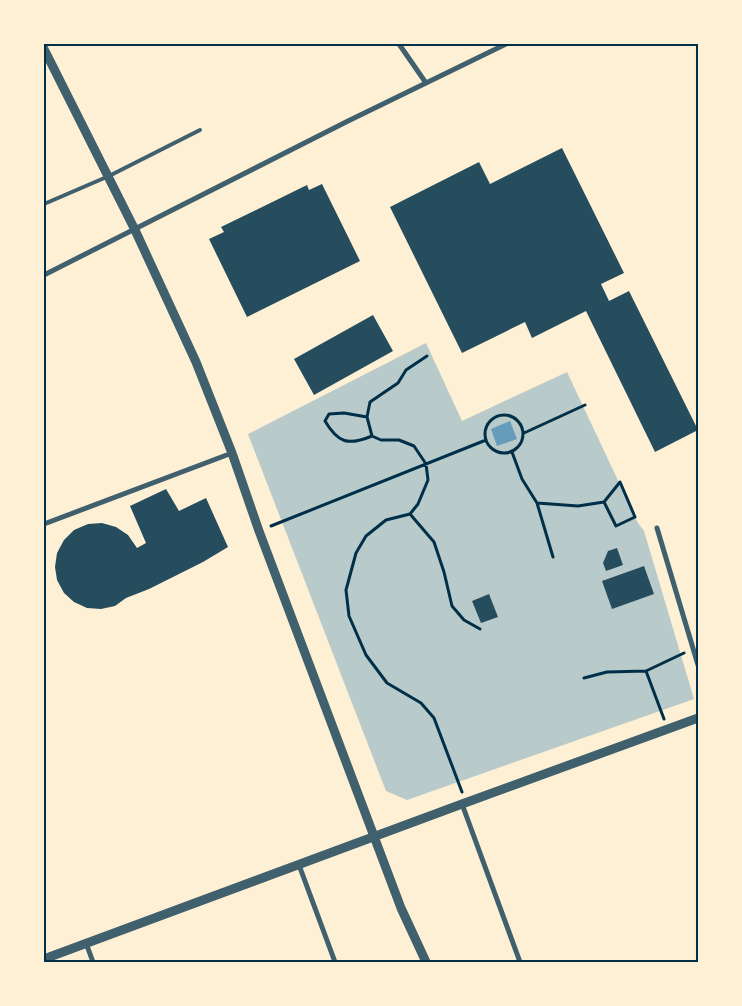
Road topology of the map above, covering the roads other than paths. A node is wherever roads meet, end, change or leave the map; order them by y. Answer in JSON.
{"nodes":[{"id":1,"x":399,"y":44,"type":"edge"},
{"id":2,"x":506,"y":44,"type":"edge"},
{"id":3,"x":44,"y":49,"type":"edge"},
{"id":4,"x":426,"y":83,"type":"junction"},
{"id":5,"x":200,"y":130,"type":"dead end"},
{"id":6,"x":109,"y":176,"type":"junction"},
{"id":7,"x":44,"y":204,"type":"edge"},
{"id":8,"x":135,"y":230,"type":"junction"},
{"id":9,"x":44,"y":275,"type":"edge"},
{"id":10,"x":232,"y":454,"type":"junction"},
{"id":11,"x":44,"y":524,"type":"edge"},
{"id":12,"x":657,"y":528,"type":"dead end"},
{"id":13,"x":698,"y":647,"type":"edge"},
{"id":14,"x":692,"y":649,"type":"junction"},
{"id":15,"x":698,"y":665,"type":"edge"},
{"id":16,"x":698,"y":718,"type":"edge"},
{"id":17,"x":464,"y":803,"type":"junction"},
{"id":18,"x":374,"y":836,"type":"junction"},
{"id":19,"x":299,"y":865,"type":"junction"},
{"id":20,"x":86,"y":942,"type":"junction"},
{"id":21,"x":44,"y":958,"type":"edge"},
{"id":22,"x":93,"y":962,"type":"edge"},
{"id":23,"x":335,"y":962,"type":"edge"},
{"id":24,"x":426,"y":962,"type":"edge"},
{"id":25,"x":520,"y":962,"type":"edge"}],
"edges":[{"from":1,"to":4,"type":"street"},
{"from":2,"to":4,"type":"street"},
{"from":3,"to":6,"type":"street"},
{"from":4,"to":8,"type":"street"},
{"from":5,"to":6,"type":"lane"},
{"from":6,"to":7,"type":"lane"},
{"from":6,"to":8,"type":"street"},
{"from":8,"to":9,"type":"street"},
{"from":8,"to":10,"type":"street"},
{"from":10,"to":11,"type":"street"},
{"from":10,"to":18,"type":"street"},
{"from":12,"to":14,"type":"street"},
{"from":13,"to":14,"type":"street"},
{"from":14,"to":15,"type":"street"},
{"from":16,"to":17,"type":"street"},
{"from":17,"to":18,"type":"street"},
{"from":17,"to":25,"type":"street"},
{"from":18,"to":19,"type":"street"},
{"from":18,"to":24,"type":"street"},
{"from":19,"to":20,"type":"street"},
{"from":19,"to":23,"type":"street"},
{"from":20,"to":21,"type":"street"},
{"from":20,"to":22,"type":"street"}]}
